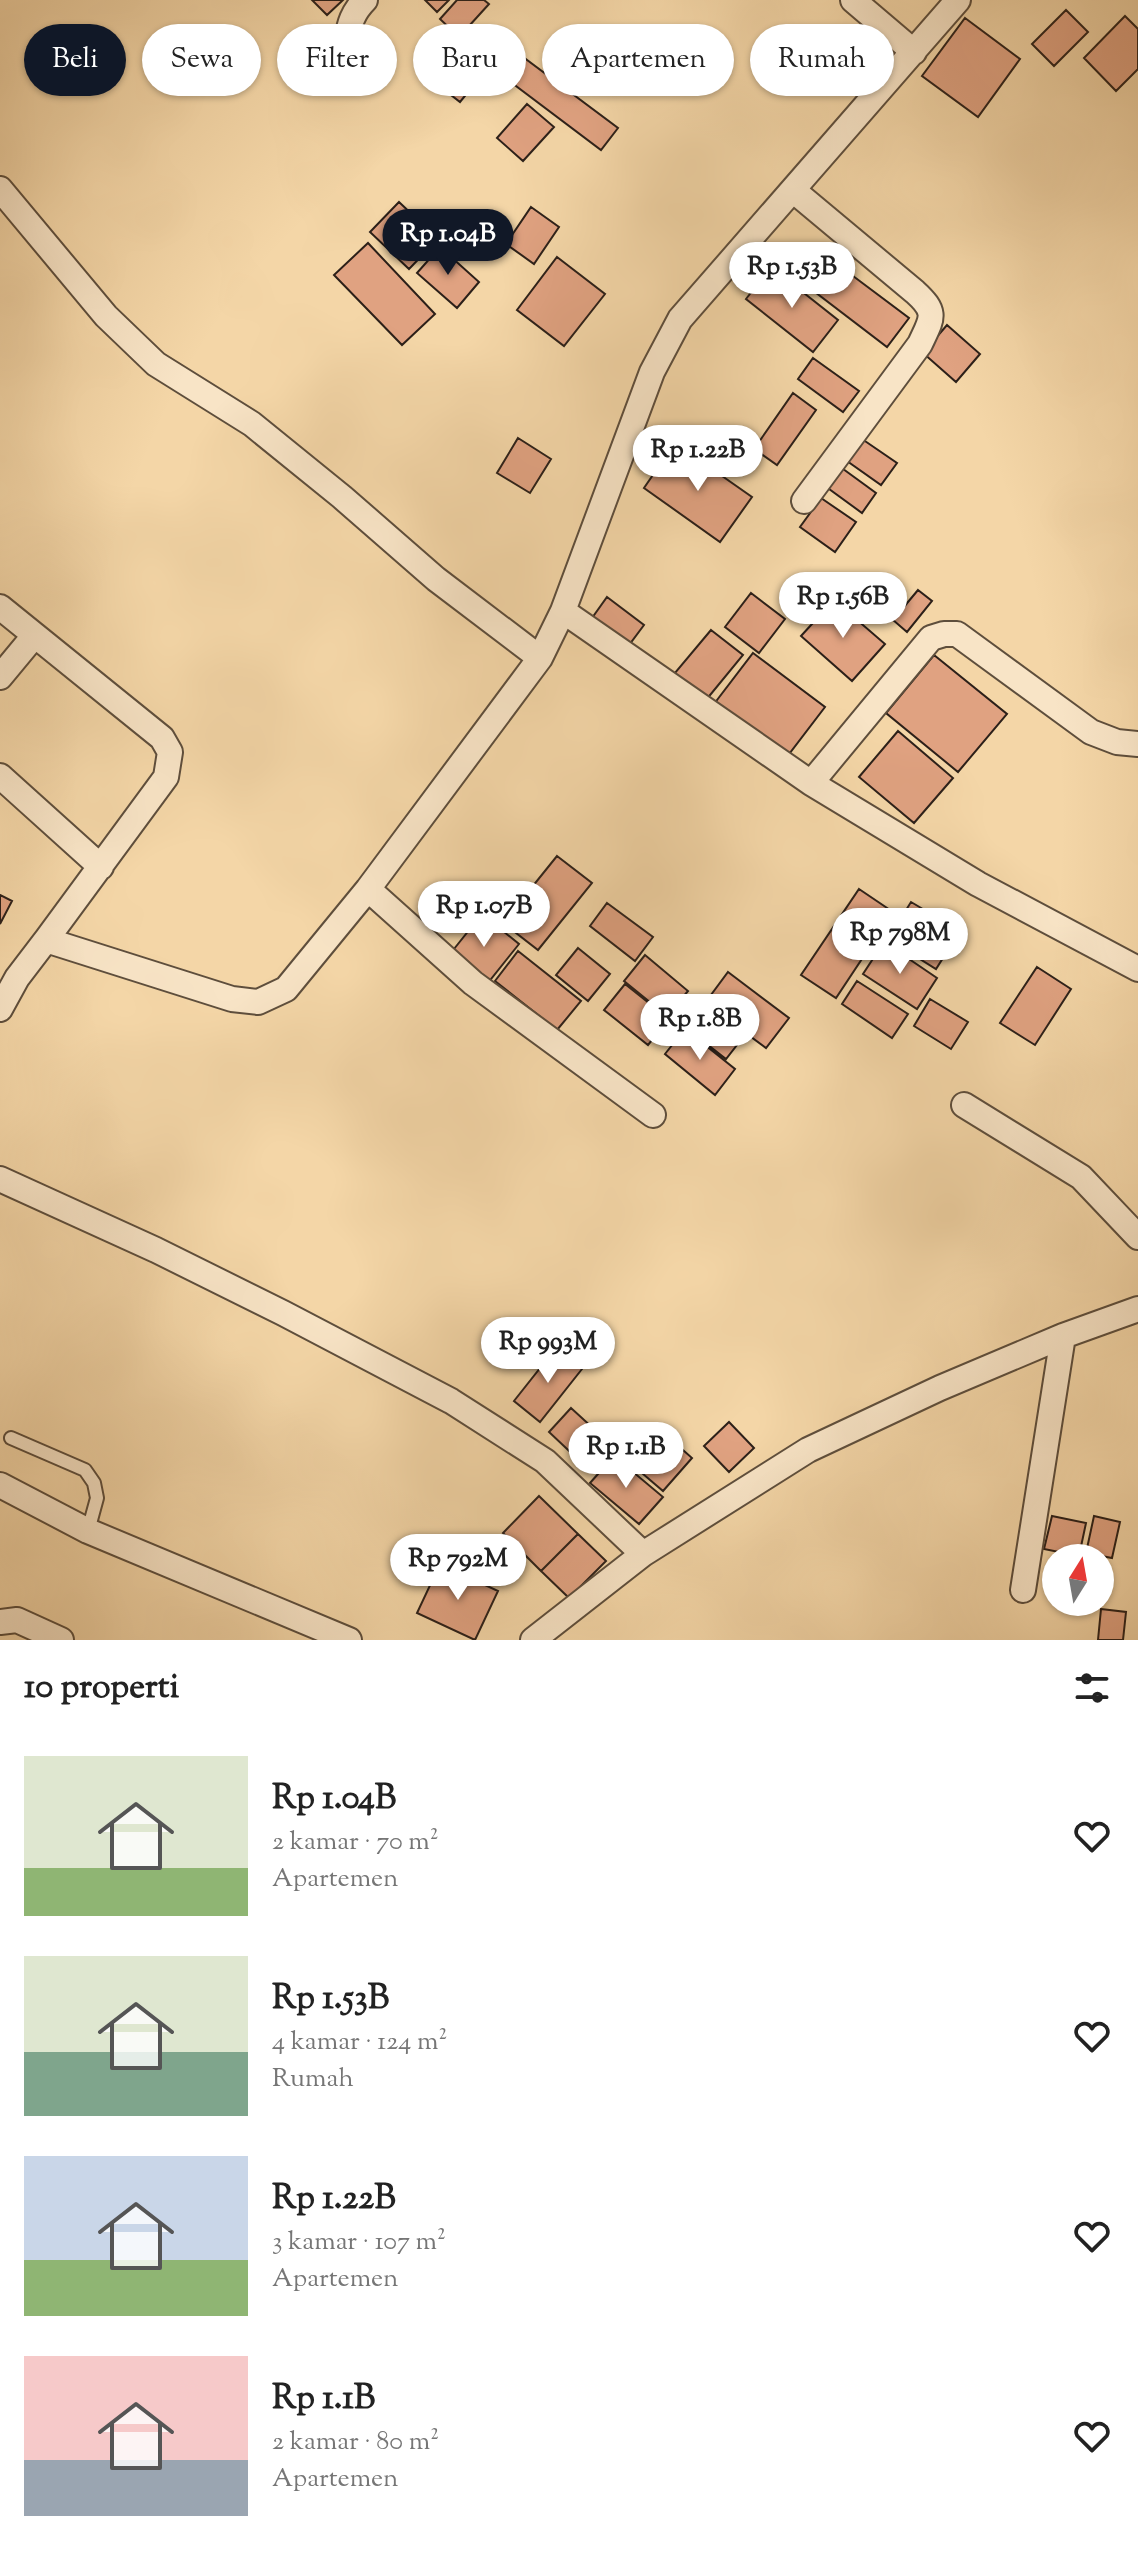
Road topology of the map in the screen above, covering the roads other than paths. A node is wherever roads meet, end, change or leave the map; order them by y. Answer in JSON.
{"nodes":[{"id":1,"x":365,"y":0,"type":"edge"},
{"id":2,"x":853,"y":0,"type":"edge"},
{"id":3,"x":958,"y":0,"type":"edge"},
{"id":4,"x":349,"y":24,"type":"edge"},
{"id":5,"x":914,"y":52,"type":"junction"},
{"id":6,"x":0,"y":189,"type":"edge"},
{"id":7,"x":794,"y":191,"type":"junction"},
{"id":8,"x":804,"y":501,"type":"dead end"},
{"id":9,"x":0,"y":607,"type":"edge"},
{"id":10,"x":563,"y":611,"type":"junction"},
{"id":11,"x":34,"y":636,"type":"junction"},
{"id":12,"x":540,"y":658,"type":"junction"},
{"id":13,"x":0,"y":677,"type":"edge"},
{"id":14,"x":1138,"y":744,"type":"edge"},
{"id":15,"x":0,"y":776,"type":"edge"},
{"id":16,"x":811,"y":783,"type":"junction"},
{"id":17,"x":101,"y":867,"type":"junction"},
{"id":18,"x":368,"y":889,"type":"junction"},
{"id":19,"x":46,"y":940,"type":"junction"},
{"id":20,"x":1138,"y":969,"type":"edge"},
{"id":21,"x":0,"y":1007,"type":"edge"},
{"id":22,"x":964,"y":1105,"type":"dead end"},
{"id":23,"x":653,"y":1115,"type":"dead end"},
{"id":24,"x":0,"y":1179,"type":"edge"},
{"id":25,"x":1138,"y":1237,"type":"edge"},
{"id":26,"x":1138,"y":1309,"type":"edge"},
{"id":27,"x":1063,"y":1336,"type":"junction"},
{"id":28,"x":11,"y":1438,"type":"dead end"},
{"id":29,"x":0,"y":1485,"type":"edge"},
{"id":30,"x":88,"y":1531,"type":"junction"},
{"id":31,"x":643,"y":1554,"type":"junction"},
{"id":32,"x":1023,"y":1590,"type":"dead end"},
{"id":33,"x":0,"y":1622,"type":"edge"},
{"id":34,"x":61,"y":1640,"type":"edge"},
{"id":35,"x":349,"y":1640,"type":"edge"},
{"id":36,"x":533,"y":1640,"type":"edge"}],
"edges":[{"from":1,"to":4,"type":"street"},
{"from":2,"to":5,"type":"street"},
{"from":3,"to":5,"type":"street"},
{"from":5,"to":7,"type":"street"},
{"from":6,"to":12,"type":"street"},
{"from":7,"to":8,"type":"street"},
{"from":7,"to":10,"type":"street"},
{"from":9,"to":11,"type":"street"},
{"from":10,"to":12,"type":"street"},
{"from":10,"to":16,"type":"street"},
{"from":11,"to":13,"type":"street"},
{"from":11,"to":17,"type":"street"},
{"from":12,"to":18,"type":"street"},
{"from":14,"to":16,"type":"street"},
{"from":15,"to":17,"type":"street"},
{"from":16,"to":20,"type":"street"},
{"from":17,"to":19,"type":"street"},
{"from":18,"to":19,"type":"street"},
{"from":18,"to":23,"type":"street"},
{"from":19,"to":21,"type":"street"},
{"from":22,"to":25,"type":"street"},
{"from":24,"to":31,"type":"street"},
{"from":26,"to":27,"type":"street"},
{"from":27,"to":31,"type":"street"},
{"from":27,"to":32,"type":"street"},
{"from":28,"to":30,"type":"lane"},
{"from":29,"to":30,"type":"street"},
{"from":30,"to":35,"type":"street"},
{"from":31,"to":36,"type":"street"},
{"from":33,"to":34,"type":"street"}]}
